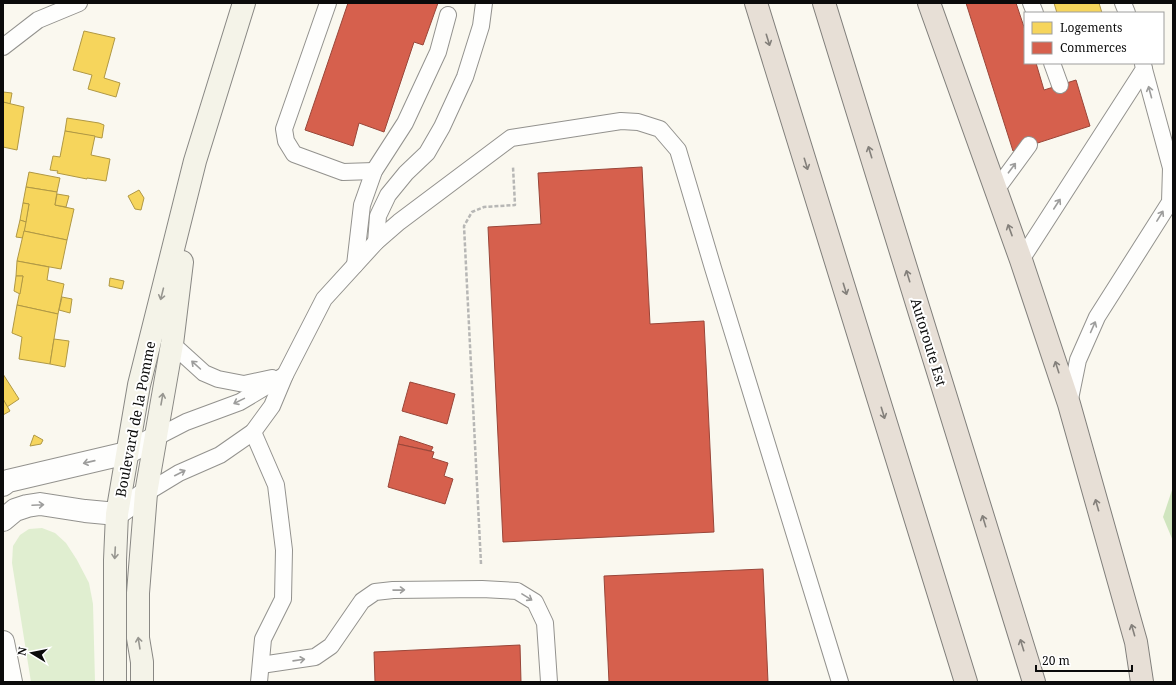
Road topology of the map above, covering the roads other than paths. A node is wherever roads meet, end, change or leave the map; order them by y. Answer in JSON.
{"nodes":[{"id":1,"x":79,"y":3,"type":"edge"},
{"id":2,"x":244,"y":3,"type":"edge"},
{"id":3,"x":328,"y":3,"type":"edge"},
{"id":4,"x":484,"y":3,"type":"edge"},
{"id":5,"x":756,"y":3,"type":"edge"},
{"id":6,"x":824,"y":3,"type":"edge"},
{"id":7,"x":929,"y":3,"type":"edge"},
{"id":8,"x":448,"y":15,"type":"dead end"},
{"id":9,"x":3,"y":47,"type":"edge"},
{"id":10,"x":1052,"y":64,"type":"edge"},
{"id":11,"x":1143,"y":66,"type":"edge"},
{"id":12,"x":1060,"y":85,"type":"dead end"},
{"id":13,"x":1029,"y":145,"type":"dead end"},
{"id":14,"x":195,"y":161,"type":"junction"},
{"id":15,"x":374,"y":171,"type":"junction"},
{"id":16,"x":996,"y":190,"type":"junction"},
{"id":17,"x":376,"y":242,"type":"junction"},
{"id":18,"x":1021,"y":260,"type":"junction"},
{"id":19,"x":354,"y":265,"type":"junction"},
{"id":20,"x":172,"y":344,"type":"junction"},
{"id":21,"x":285,"y":375,"type":"junction"},
{"id":22,"x":1069,"y":404,"type":"junction"},
{"id":23,"x":253,"y":432,"type":"junction"},
{"id":24,"x":155,"y":438,"type":"junction"},
{"id":25,"x":127,"y":453,"type":"junction"},
{"id":26,"x":5,"y":483,"type":"edge"},
{"id":27,"x":146,"y":493,"type":"junction"},
{"id":28,"x":117,"y":514,"type":"junction"},
{"id":29,"x":3,"y":520,"type":"edge"},
{"id":30,"x":3,"y":642,"type":"edge"},
{"id":31,"x":261,"y":665,"type":"junction"},
{"id":32,"x":11,"y":682,"type":"edge"},
{"id":33,"x":115,"y":682,"type":"edge"},
{"id":34,"x":142,"y":682,"type":"edge"},
{"id":35,"x":259,"y":682,"type":"edge"},
{"id":36,"x":549,"y":682,"type":"edge"},
{"id":37,"x":840,"y":682,"type":"edge"},
{"id":38,"x":966,"y":682,"type":"edge"},
{"id":39,"x":1034,"y":682,"type":"edge"},
{"id":40,"x":1142,"y":682,"type":"edge"}],
"edges":[{"from":1,"to":9,"type":"lane"},
{"from":2,"to":14,"type":"main road","name":"Boulevard de la Pomme"},
{"from":3,"to":15,"type":"lane"},
{"from":4,"to":17,"type":"lane"},
{"from":5,"to":38,"type":"highway","one_way":true},
{"from":39,"to":6,"type":"highway","name":"Autoroute Est","one_way":true},
{"from":7,"to":16,"type":"highway"},
{"from":8,"to":15,"type":"lane"},
{"from":10,"to":12,"type":"lane"},
{"from":18,"to":11,"type":"lane","one_way":true},
{"from":22,"to":11,"type":"lane","one_way":true},
{"from":16,"to":13,"type":"lane","one_way":true},
{"from":14,"to":20,"type":"main road","name":"Boulevard de la Pomme"},
{"from":14,"to":25,"type":"main road","name":"Boulevard de la Pomme","one_way":true},
{"from":15,"to":19,"type":"lane"},
{"from":18,"to":16,"type":"highway","one_way":true},
{"from":17,"to":19,"type":"lane"},
{"from":17,"to":37,"type":"lane"},
{"from":22,"to":18,"type":"highway","one_way":true},
{"from":19,"to":21,"type":"lane"},
{"from":21,"to":20,"type":"lane","one_way":true},
{"from":24,"to":20,"type":"main road","name":"Boulevard de la Pomme","one_way":true},
{"from":21,"to":23,"type":"lane"},
{"from":21,"to":24,"type":"lane","one_way":true},
{"from":40,"to":22,"type":"highway","one_way":true},
{"from":27,"to":23,"type":"lane","one_way":true},
{"from":23,"to":31,"type":"lane"},
{"from":24,"to":25,"type":"street"},
{"from":24,"to":27,"type":"main road","name":"Boulevard de la Pomme"},
{"from":25,"to":26,"type":"street","one_way":true},
{"from":25,"to":28,"type":"main road","name":"Boulevard de la Pomme"},
{"from":27,"to":28,"type":"street"},
{"from":34,"to":27,"type":"main road","name":"Boulevard de la Pomme","one_way":true},
{"from":29,"to":28,"type":"street","one_way":true},
{"from":28,"to":33,"type":"main road","name":"Boulevard de la Pomme","one_way":true},
{"from":30,"to":32,"type":"street"},
{"from":31,"to":35,"type":"lane"},
{"from":31,"to":36,"type":"lane","one_way":true}]}
